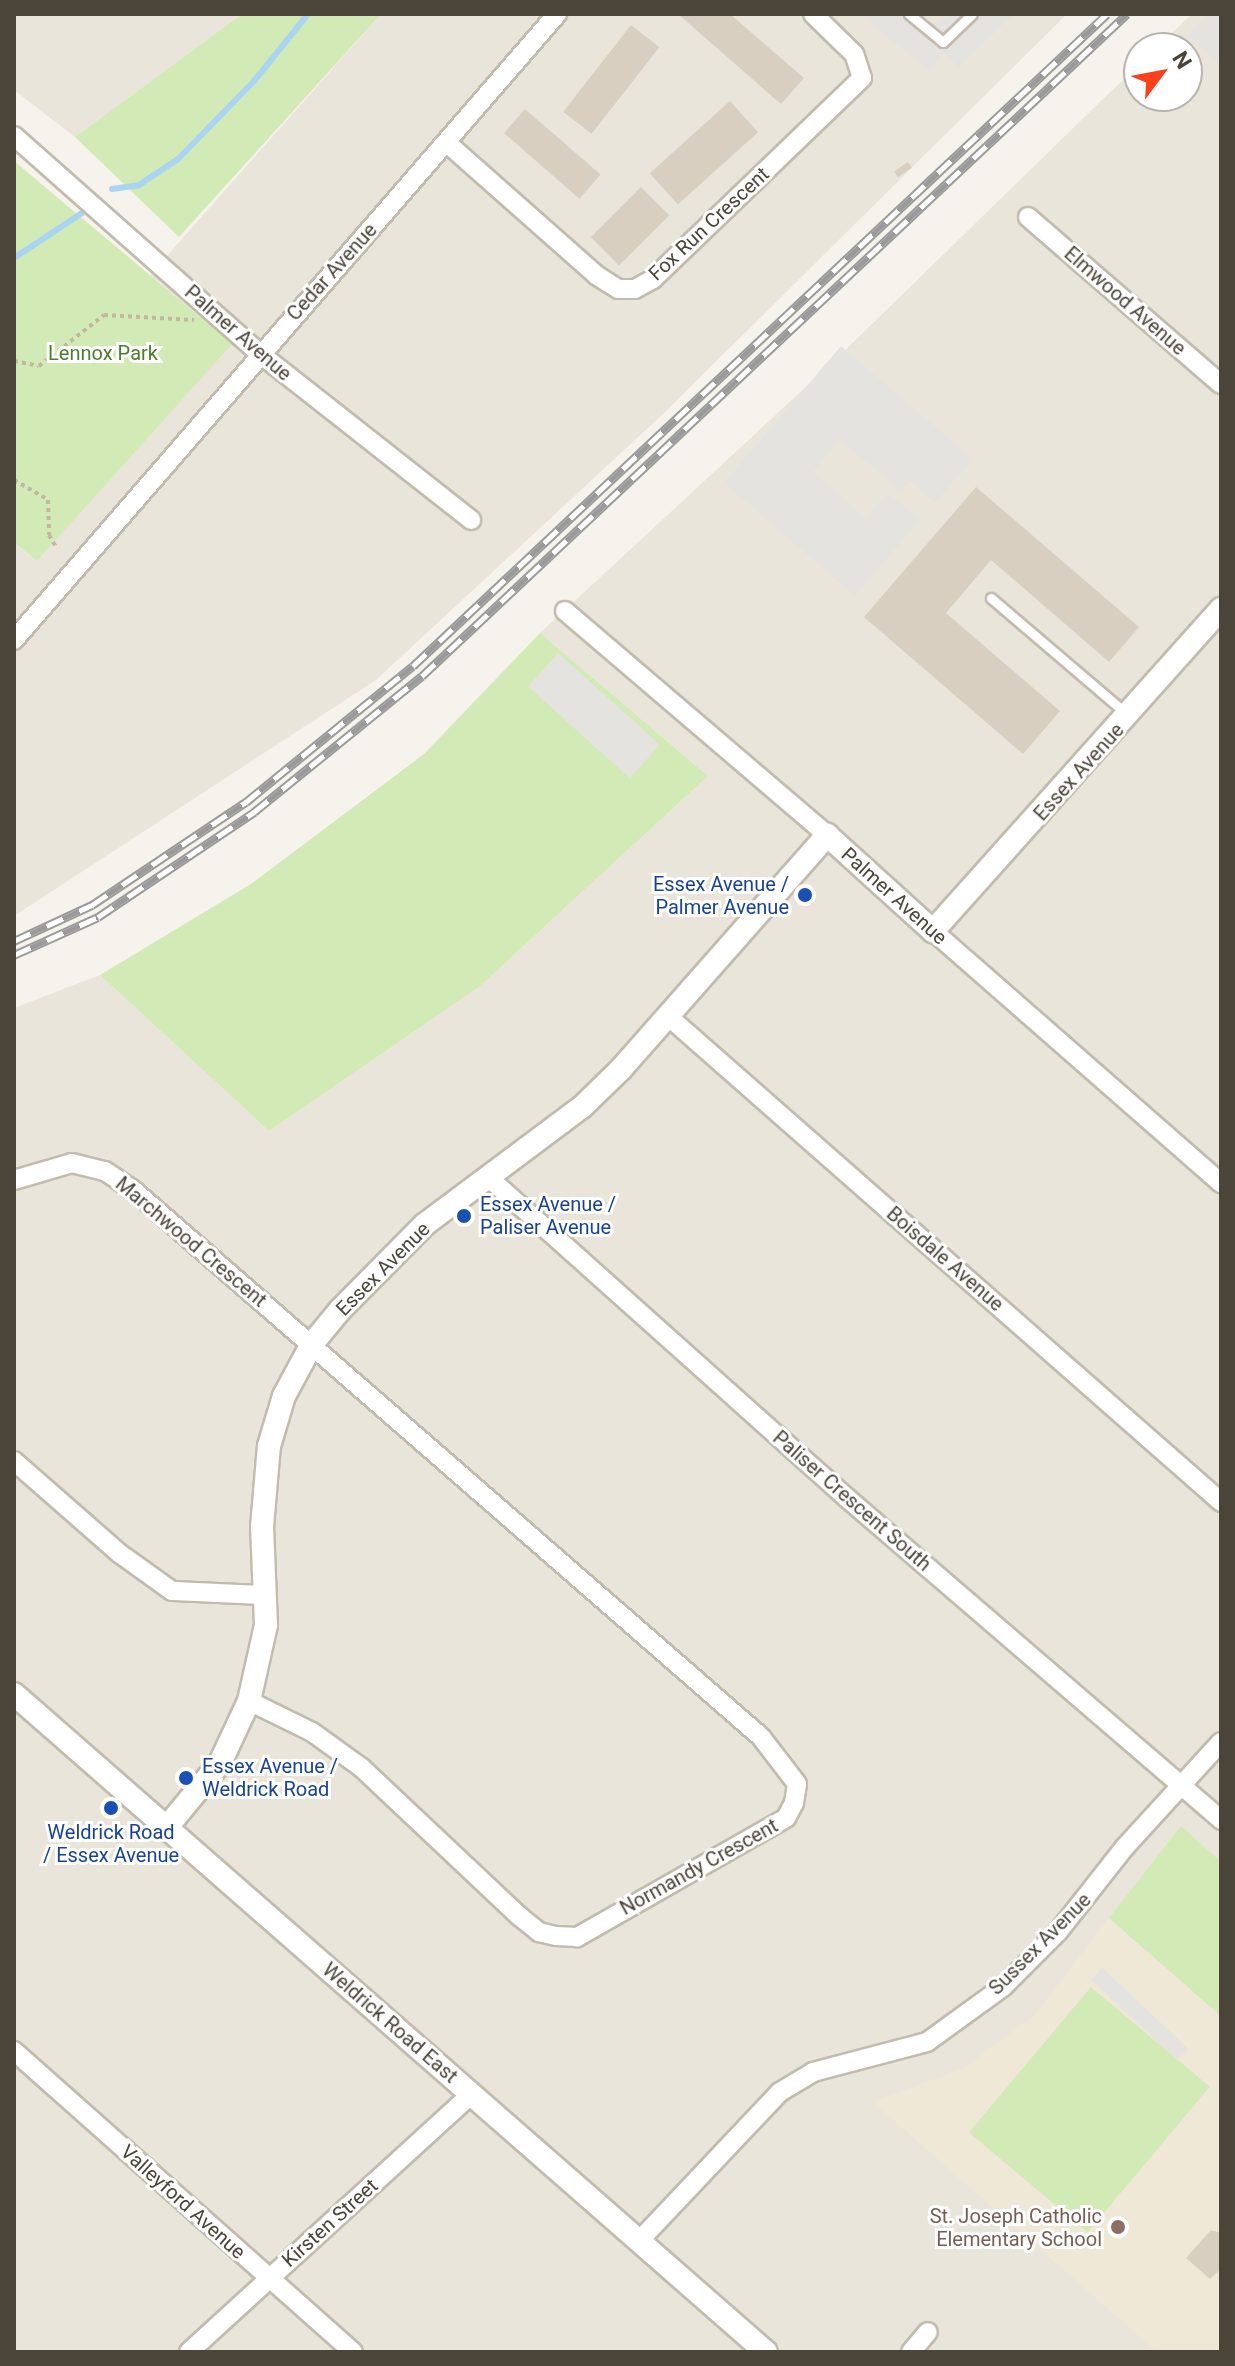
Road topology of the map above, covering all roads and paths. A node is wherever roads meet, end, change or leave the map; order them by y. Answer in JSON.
{"nodes":[{"id":1,"x":557,"y":14,"type":"edge"},
{"id":2,"x":813,"y":14,"type":"edge"},
{"id":3,"x":909,"y":14,"type":"edge"},
{"id":4,"x":972,"y":14,"type":"edge"},
{"id":5,"x":14,"y":136,"type":"edge"},
{"id":6,"x":447,"y":143,"type":"junction"},
{"id":7,"x":1028,"y":217,"type":"dead end"},
{"id":8,"x":200,"y":320,"type":"dead end"},
{"id":9,"x":259,"y":353,"type":"junction"},
{"id":10,"x":14,"y":361,"type":"edge"},
{"id":11,"x":1221,"y":384,"type":"edge"},
{"id":12,"x":14,"y":480,"type":"edge"},
{"id":13,"x":471,"y":520,"type":"dead end"},
{"id":14,"x":57,"y":549,"type":"dead end"},
{"id":15,"x":991,"y":598,"type":"dead end"},
{"id":16,"x":1221,"y":609,"type":"edge"},
{"id":17,"x":565,"y":611,"type":"dead end"},
{"id":18,"x":14,"y":640,"type":"edge"},
{"id":19,"x":1130,"y":716,"type":"junction"},
{"id":20,"x":827,"y":835,"type":"junction"},
{"id":21,"x":933,"y":931,"type":"junction"},
{"id":22,"x":669,"y":1017,"type":"junction"},
{"id":23,"x":488,"y":1177,"type":"junction"},
{"id":24,"x":14,"y":1180,"type":"edge"},
{"id":25,"x":1221,"y":1183,"type":"edge"},
{"id":26,"x":312,"y":1344,"type":"junction"},
{"id":27,"x":14,"y":1461,"type":"edge"},
{"id":28,"x":1221,"y":1502,"type":"edge"},
{"id":29,"x":264,"y":1595,"type":"junction"},
{"id":30,"x":14,"y":1694,"type":"edge"},
{"id":31,"x":249,"y":1701,"type":"junction"},
{"id":32,"x":1221,"y":1742,"type":"edge"},
{"id":33,"x":1182,"y":1786,"type":"junction"},
{"id":34,"x":1221,"y":1820,"type":"edge"},
{"id":35,"x":167,"y":1827,"type":"junction"},
{"id":36,"x":14,"y":2051,"type":"edge"},
{"id":37,"x":472,"y":2094,"type":"junction"},
{"id":38,"x":639,"y":2241,"type":"junction"},
{"id":39,"x":269,"y":2278,"type":"junction"},
{"id":40,"x":928,"y":2332,"type":"dead end"},
{"id":41,"x":189,"y":2352,"type":"edge"},
{"id":42,"x":353,"y":2352,"type":"edge"},
{"id":43,"x":766,"y":2352,"type":"edge"},
{"id":44,"x":911,"y":2352,"type":"edge"}],
"edges":[{"from":1,"to":6,"type":"street","name":"Cedar Avenue"},
{"from":2,"to":6,"type":"street","name":"Fox Run Crescent"},
{"from":3,"to":4,"type":"lane"},
{"from":5,"to":9,"type":"street","name":"Palmer Avenue"},
{"from":6,"to":9,"type":"street","name":"Cedar Avenue"},
{"from":7,"to":11,"type":"street","name":"Elmwood Avenue"},
{"from":8,"to":10,"type":"path"},
{"from":9,"to":13,"type":"street","name":"Palmer Avenue"},
{"from":9,"to":18,"type":"street","name":"Cedar Avenue"},
{"from":12,"to":14,"type":"path"},
{"from":15,"to":19,"type":"lane"},
{"from":16,"to":19,"type":"street","name":"Essex Avenue"},
{"from":17,"to":20,"type":"street","name":"Palmer Avenue"},
{"from":19,"to":21,"type":"street","name":"Essex Avenue"},
{"from":20,"to":21,"type":"street","name":"Palmer Avenue"},
{"from":20,"to":22,"type":"street","name":"Essex Avenue"},
{"from":21,"to":25,"type":"street","name":"Palmer Avenue"},
{"from":22,"to":23,"type":"street","name":"Essex Avenue"},
{"from":22,"to":28,"type":"street","name":"Boisdale Avenue"},
{"from":23,"to":26,"type":"street","name":"Essex Avenue"},
{"from":23,"to":33,"type":"street","name":"Paliser Crescent South"},
{"from":24,"to":26,"type":"street","name":"Marchwood Crescent"},
{"from":26,"to":29,"type":"street","name":"Essex Avenue"},
{"from":26,"to":31,"type":"street","name":"Normandy Crescent"},
{"from":27,"to":29,"type":"street"},
{"from":29,"to":31,"type":"street","name":"Essex Avenue"},
{"from":30,"to":35,"type":"street","name":"Weldrick Road East"},
{"from":31,"to":35,"type":"street","name":"Essex Avenue"},
{"from":32,"to":33,"type":"street","name":"Sussex Avenue"},
{"from":33,"to":34,"type":"street","name":"Paliser Crescent South"},
{"from":33,"to":38,"type":"street","name":"Sussex Avenue"},
{"from":35,"to":37,"type":"street","name":"Weldrick Road East"},
{"from":36,"to":39,"type":"street","name":"Valleyford Avenue"},
{"from":37,"to":38,"type":"street","name":"Weldrick Road East"},
{"from":37,"to":39,"type":"street","name":"Kirsten Street"},
{"from":38,"to":43,"type":"street","name":"Weldrick Road East"},
{"from":39,"to":41,"type":"street","name":"Kirsten Street"},
{"from":39,"to":42,"type":"street","name":"Valleyford Avenue"},
{"from":40,"to":44,"type":"street"}]}
